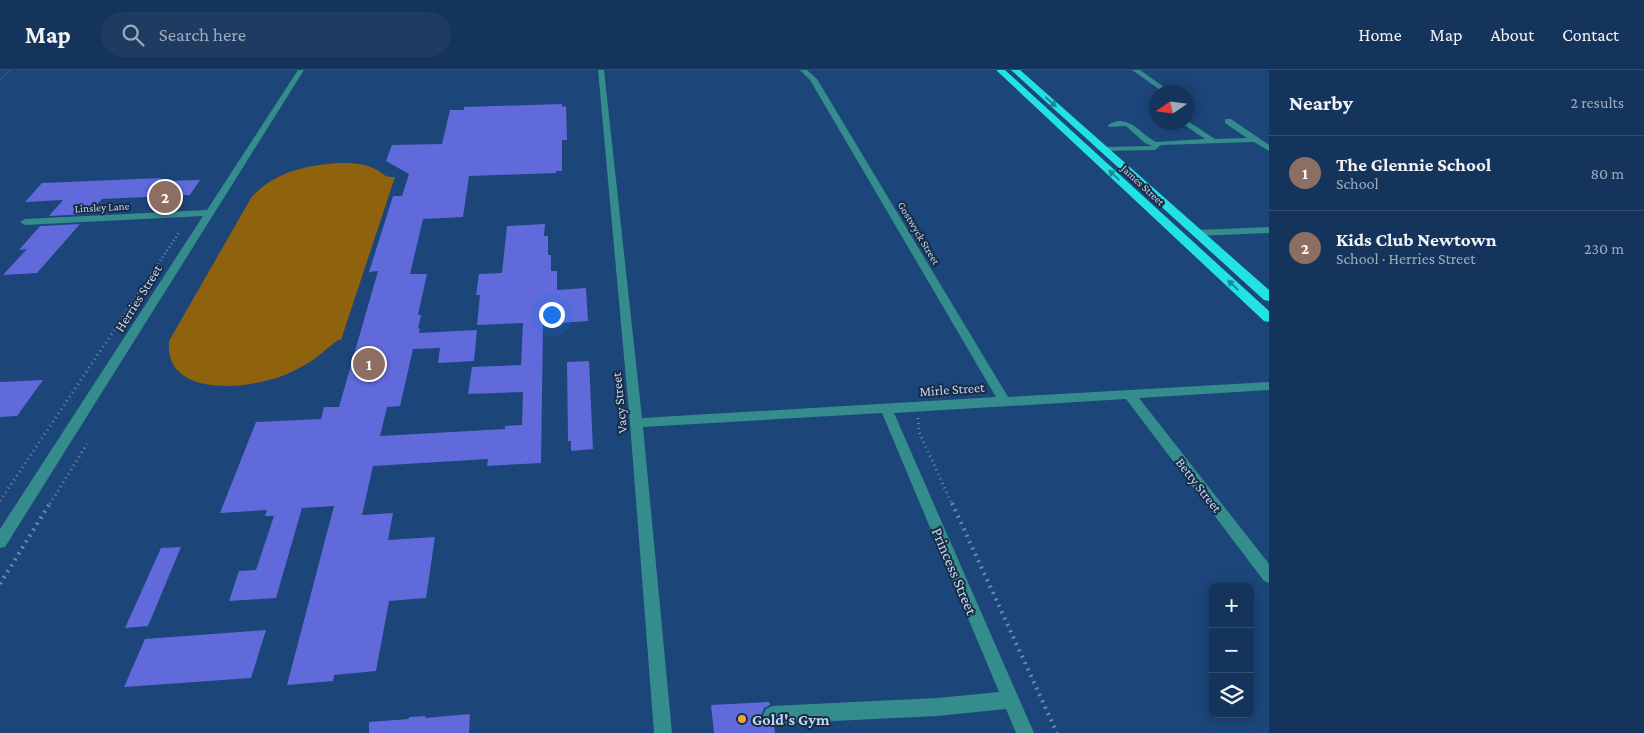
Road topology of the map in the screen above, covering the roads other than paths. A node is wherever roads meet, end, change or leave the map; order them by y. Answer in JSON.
{"nodes":[{"id":1,"x":301,"y":70,"type":"edge"},
{"id":2,"x":601,"y":70,"type":"edge"},
{"id":3,"x":803,"y":70,"type":"edge"},
{"id":4,"x":1000,"y":70,"type":"edge"},
{"id":5,"x":1015,"y":70,"type":"edge"},
{"id":6,"x":1135,"y":70,"type":"edge"},
{"id":7,"x":812,"y":74,"type":"edge"},
{"id":8,"x":1157,"y":85,"type":"edge"},
{"id":9,"x":1228,"y":121,"type":"dead end"},
{"id":10,"x":1112,"y":125,"type":"dead end"},
{"id":11,"x":1194,"y":128,"type":"edge"},
{"id":12,"x":1256,"y":140,"type":"junction"},
{"id":13,"x":1214,"y":142,"type":"junction"},
{"id":14,"x":1157,"y":145,"type":"junction"},
{"id":15,"x":1104,"y":149,"type":"junction"},
{"id":16,"x":1269,"y":149,"type":"edge"},
{"id":17,"x":210,"y":213,"type":"junction"},
{"id":18,"x":24,"y":222,"type":"dead end"},
{"id":19,"x":1269,"y":230,"type":"edge"},
{"id":20,"x":1198,"y":233,"type":"junction"},
{"id":21,"x":1269,"y":296,"type":"edge"},
{"id":22,"x":1269,"y":318,"type":"edge"},
{"id":23,"x":1269,"y":386,"type":"edge"},
{"id":24,"x":1129,"y":394,"type":"junction"},
{"id":25,"x":1004,"y":400,"type":"junction"},
{"id":26,"x":886,"y":408,"type":"junction"},
{"id":27,"x":636,"y":423,"type":"junction"},
{"id":28,"x":0,"y":542,"type":"edge"},
{"id":29,"x":1269,"y":576,"type":"edge"},
{"id":30,"x":1010,"y":700,"type":"junction"},
{"id":31,"x":772,"y":715,"type":"dead end"},
{"id":32,"x":662,"y":733,"type":"edge"},
{"id":33,"x":1025,"y":733,"type":"edge"}],
"edges":[{"from":1,"to":17,"type":"street","name":"Herries Street"},
{"from":2,"to":27,"type":"street","name":"Vacy Street"},
{"from":3,"to":7,"type":"street","name":"Gostwyck Street"},
{"from":22,"to":4,"type":"highway","name":"James Street","one_way":true},
{"from":5,"to":15,"type":"highway","name":"James Street","one_way":true},
{"from":6,"to":8,"type":"street"},
{"from":7,"to":25,"type":"street","name":"Gostwyck Street"},
{"from":9,"to":12,"type":"street"},
{"from":10,"to":14,"type":"street"},
{"from":11,"to":13,"type":"street"},
{"from":12,"to":13,"type":"street"},
{"from":12,"to":16,"type":"street"},
{"from":13,"to":14,"type":"street"},
{"from":14,"to":15,"type":"street"},
{"from":15,"to":20,"type":"highway","name":"James Street"},
{"from":17,"to":18,"type":"street","name":"Linsley Lane"},
{"from":17,"to":28,"type":"street","name":"Herries Street"},
{"from":19,"to":20,"type":"street"},
{"from":20,"to":21,"type":"highway","name":"James Street"},
{"from":23,"to":24,"type":"street","name":"Mirle Street"},
{"from":24,"to":25,"type":"street","name":"Mirle Street"},
{"from":24,"to":29,"type":"street","name":"Betty Street"},
{"from":25,"to":26,"type":"street","name":"Mirle Street"},
{"from":26,"to":27,"type":"street","name":"Mirle Street"},
{"from":26,"to":30,"type":"street","name":"Princess Street"},
{"from":27,"to":32,"type":"street","name":"Vacy Street"},
{"from":30,"to":31,"type":"street"},
{"from":30,"to":33,"type":"street","name":"Princess Street"}]}
